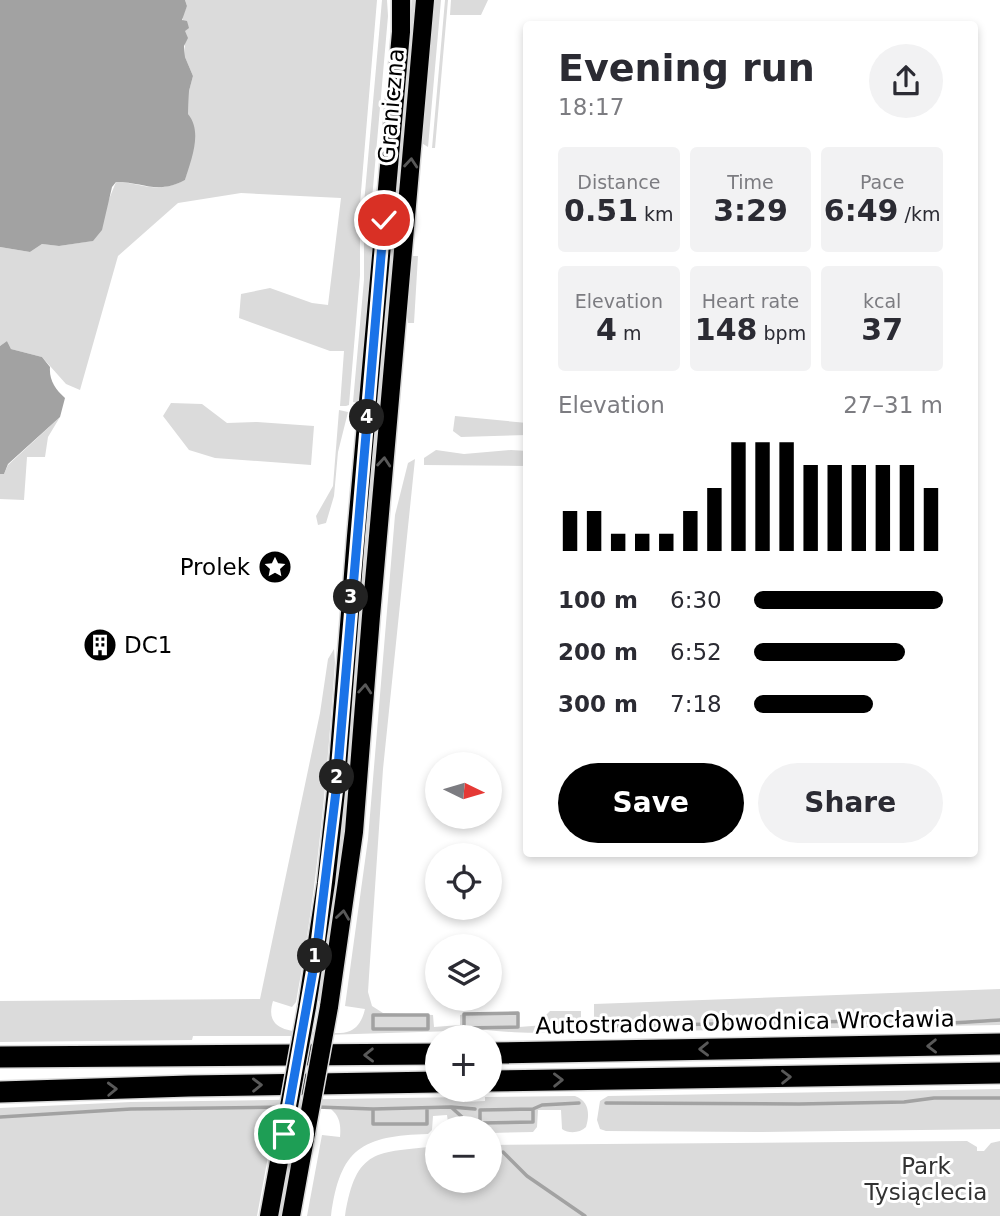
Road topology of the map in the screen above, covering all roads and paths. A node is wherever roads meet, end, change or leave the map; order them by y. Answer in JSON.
{"nodes":[{"id":1,"x":401,"y":0,"type":"edge"},
{"id":2,"x":425,"y":0,"type":"edge"},
{"id":3,"x":1000,"y":1044,"type":"edge"},
{"id":4,"x":502,"y":1053,"type":"edge"},
{"id":5,"x":425,"y":1054,"type":"edge"},
{"id":6,"x":0,"y":1057,"type":"edge"},
{"id":7,"x":1000,"y":1073,"type":"edge"},
{"id":8,"x":502,"y":1081,"type":"edge"},
{"id":9,"x":425,"y":1082,"type":"edge"},
{"id":10,"x":0,"y":1092,"type":"edge"},
{"id":11,"x":269,"y":1216,"type":"edge"},
{"id":12,"x":291,"y":1216,"type":"edge"}],
"edges":[{"from":1,"to":11,"type":"main road","name":"Graniczna","bridge":true},
{"from":12,"to":2,"type":"main road","name":"Graniczna","one_way":true,"bridge":true},
{"from":3,"to":4,"type":"highway","name":"Autostradowa Obwodnica Wrocławia","one_way":true},
{"from":5,"to":6,"type":"highway","one_way":true},
{"from":8,"to":7,"type":"highway","one_way":true},
{"from":10,"to":9,"type":"highway","one_way":true}]}
